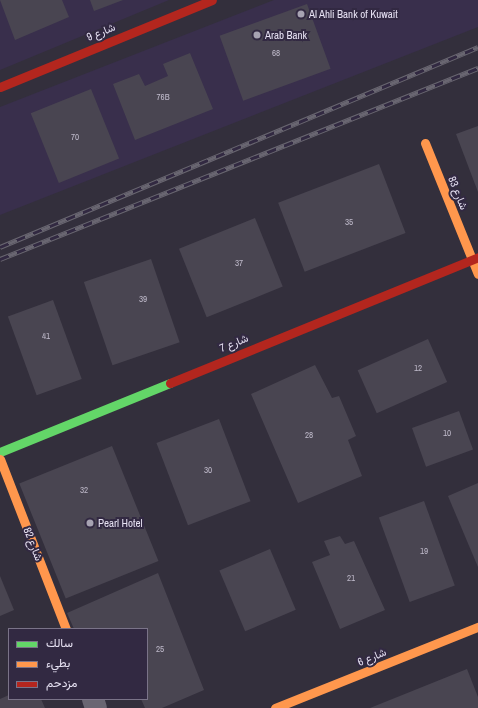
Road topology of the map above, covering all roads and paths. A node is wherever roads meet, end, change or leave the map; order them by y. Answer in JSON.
{"nodes":[{"id":1,"x":212,"y":0,"type":"edge"},
{"id":2,"x":0,"y":87,"type":"edge"},
{"id":3,"x":425,"y":143,"type":"dead end"},
{"id":4,"x":475,"y":258,"type":"edge"},
{"id":5,"x":478,"y":274,"type":"edge"},
{"id":6,"x":0,"y":452,"type":"edge"},
{"id":7,"x":0,"y":459,"type":"edge"},
{"id":8,"x":66,"y":628,"type":"edge"},
{"id":9,"x":478,"y":628,"type":"edge"},
{"id":10,"x":275,"y":708,"type":"edge"}],
"edges":[{"from":1,"to":2,"type":"street","name":"شارع 9"},
{"from":3,"to":4,"type":"street","name":"شارع 83"},
{"from":4,"to":5,"type":"street","name":"شارع 83"},
{"from":4,"to":6,"type":"street","name":"شارع 7"},
{"from":7,"to":8,"type":"street","name":"شارع 82"},
{"from":9,"to":10,"type":"street","name":"شارع 6"}]}
